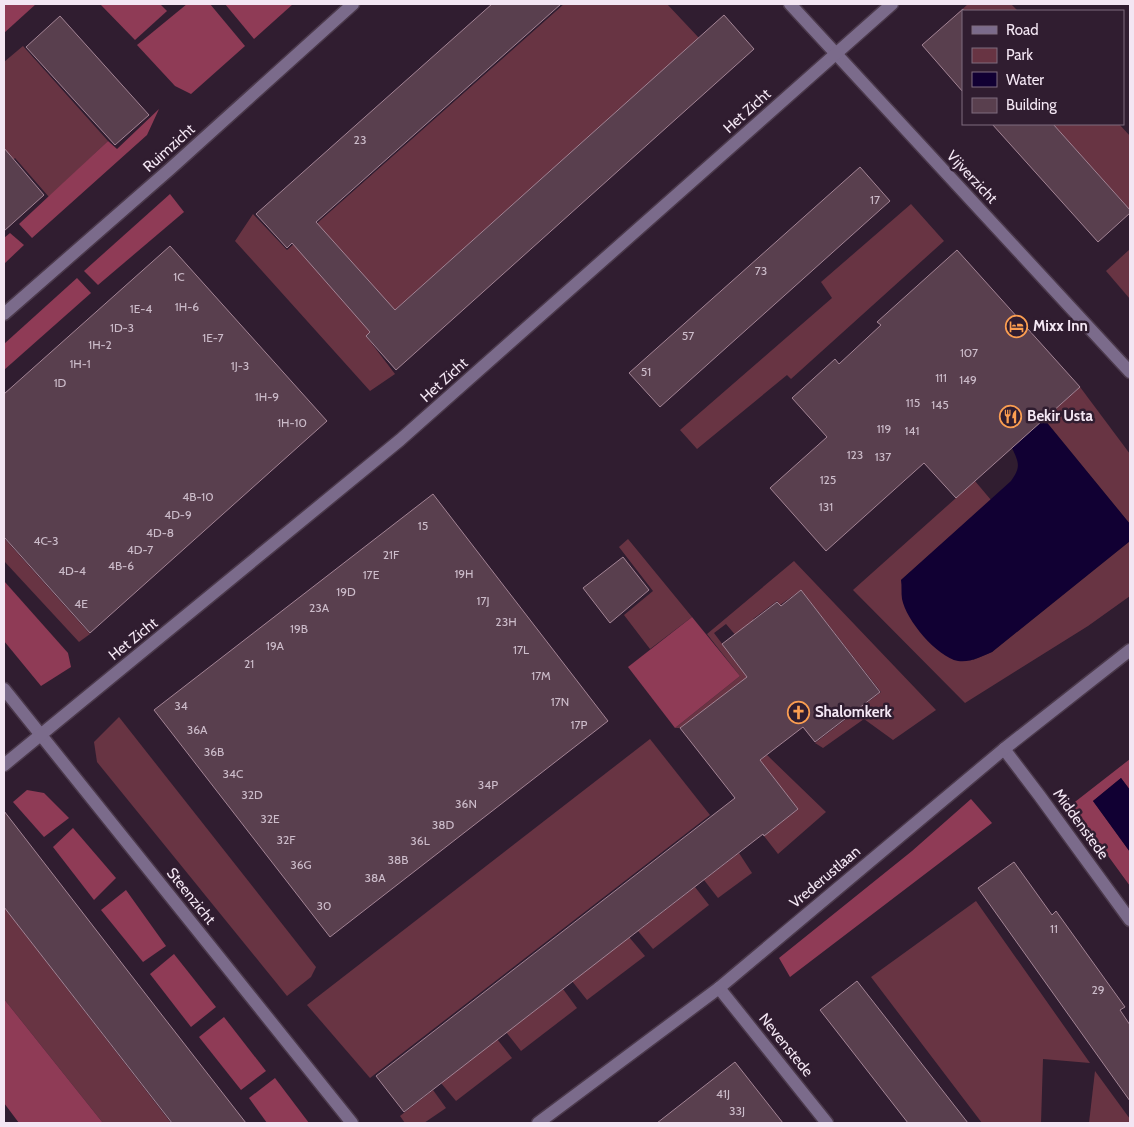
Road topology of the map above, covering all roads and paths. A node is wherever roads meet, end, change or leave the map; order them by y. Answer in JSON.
{"nodes":[{"id":1,"x":353,"y":4,"type":"edge"},
{"id":2,"x":790,"y":4,"type":"edge"},
{"id":3,"x":892,"y":4,"type":"edge"},
{"id":4,"x":836,"y":54,"type":"junction"},
{"id":5,"x":4,"y":314,"type":"edge"},
{"id":6,"x":1130,"y":372,"type":"edge"},
{"id":7,"x":1129,"y":653,"type":"edge"},
{"id":8,"x":4,"y":689,"type":"edge"},
{"id":9,"x":40,"y":734,"type":"junction"},
{"id":10,"x":1004,"y":749,"type":"junction"},
{"id":11,"x":4,"y":765,"type":"edge"},
{"id":12,"x":1130,"y":920,"type":"edge"},
{"id":13,"x":719,"y":988,"type":"junction"},
{"id":14,"x":820,"y":1121,"type":"edge"},
{"id":15,"x":352,"y":1123,"type":"edge"},
{"id":16,"x":538,"y":1123,"type":"edge"}],
"edges":[{"from":1,"to":5,"type":"street","name":"Ruimzicht"},
{"from":2,"to":4,"type":"street","name":"Vijverzicht"},
{"from":3,"to":4,"type":"street","name":"Het Zicht"},
{"from":4,"to":6,"type":"street","name":"Vijverzicht"},
{"from":4,"to":9,"type":"street","name":"Het Zicht"},
{"from":7,"to":10,"type":"street","name":"Vrederustlaan"},
{"from":8,"to":9,"type":"street","name":"Steenzicht"},
{"from":9,"to":11,"type":"street","name":"Het Zicht"},
{"from":9,"to":15,"type":"street","name":"Steenzicht"},
{"from":10,"to":12,"type":"street","name":"Middenstede"},
{"from":10,"to":13,"type":"street","name":"Vrederustlaan"},
{"from":13,"to":14,"type":"street","name":"Nevenstede"},
{"from":13,"to":16,"type":"street","name":"Vrederustlaan"}]}
